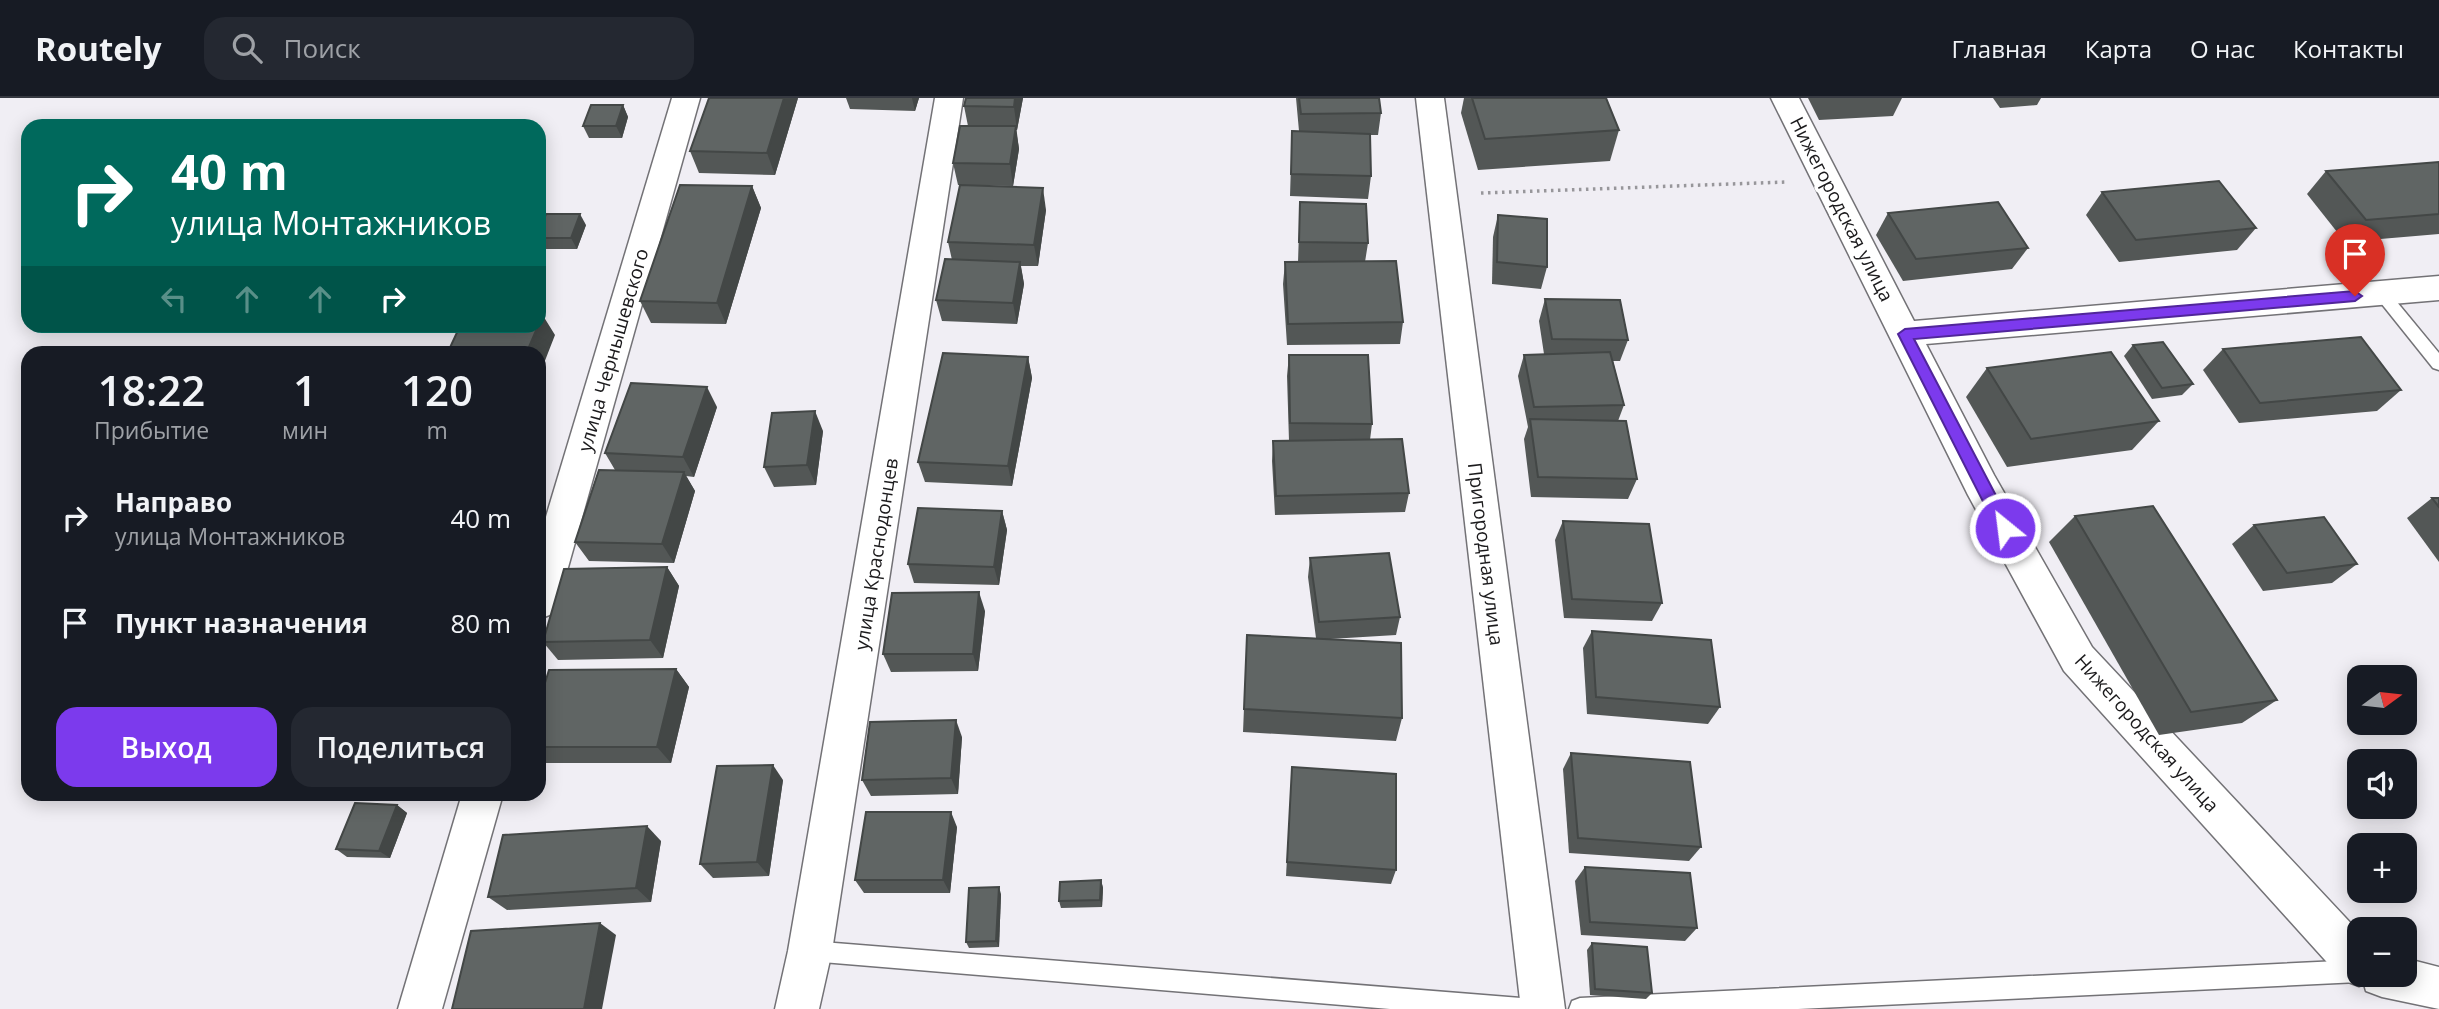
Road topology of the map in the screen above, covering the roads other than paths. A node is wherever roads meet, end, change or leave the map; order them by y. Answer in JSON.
{"nodes":[{"id":1,"x":686,"y":98,"type":"edge"},
{"id":2,"x":950,"y":98,"type":"edge"},
{"id":3,"x":1430,"y":98,"type":"edge"},
{"id":4,"x":1785,"y":98,"type":"edge"},
{"id":5,"x":2439,"y":288,"type":"edge"},
{"id":6,"x":2382,"y":293,"type":"junction"},
{"id":7,"x":1905,"y":334,"type":"junction"},
{"id":8,"x":2439,"y":364,"type":"edge"},
{"id":9,"x":546,"y":579,"type":"edge"},
{"id":10,"x":481,"y":801,"type":"edge"},
{"id":11,"x":810,"y":951,"type":"junction"},
{"id":12,"x":2347,"y":951,"type":"edge"},
{"id":13,"x":2347,"y":972,"type":"edge"},
{"id":14,"x":2417,"y":984,"type":"edge"},
{"id":15,"x":2439,"y":989,"type":"edge"},
{"id":16,"x":421,"y":1009,"type":"edge"},
{"id":17,"x":797,"y":1009,"type":"edge"},
{"id":18,"x":1521,"y":1009,"type":"edge"},
{"id":19,"x":1543,"y":1009,"type":"edge"},
{"id":20,"x":1580,"y":1009,"type":"edge"}],
"edges":[{"from":1,"to":9,"type":"street","name":"улица Чернышевского"},
{"from":2,"to":11,"type":"street","name":"улица Краснодонцев"},
{"from":3,"to":19,"type":"street","name":"Пригородная улица"},
{"from":4,"to":7,"type":"street","name":"Нижегородская улица"},
{"from":5,"to":6,"type":"street"},
{"from":6,"to":7,"type":"street"},
{"from":6,"to":8,"type":"lane"},
{"from":7,"to":12,"type":"street","name":"Нижегородская улица"},
{"from":10,"to":16,"type":"street"},
{"from":11,"to":17,"type":"street","name":"улица Краснодонцев"},
{"from":11,"to":18,"type":"lane"},
{"from":13,"to":20,"type":"lane"},
{"from":14,"to":15,"type":"street"}]}
